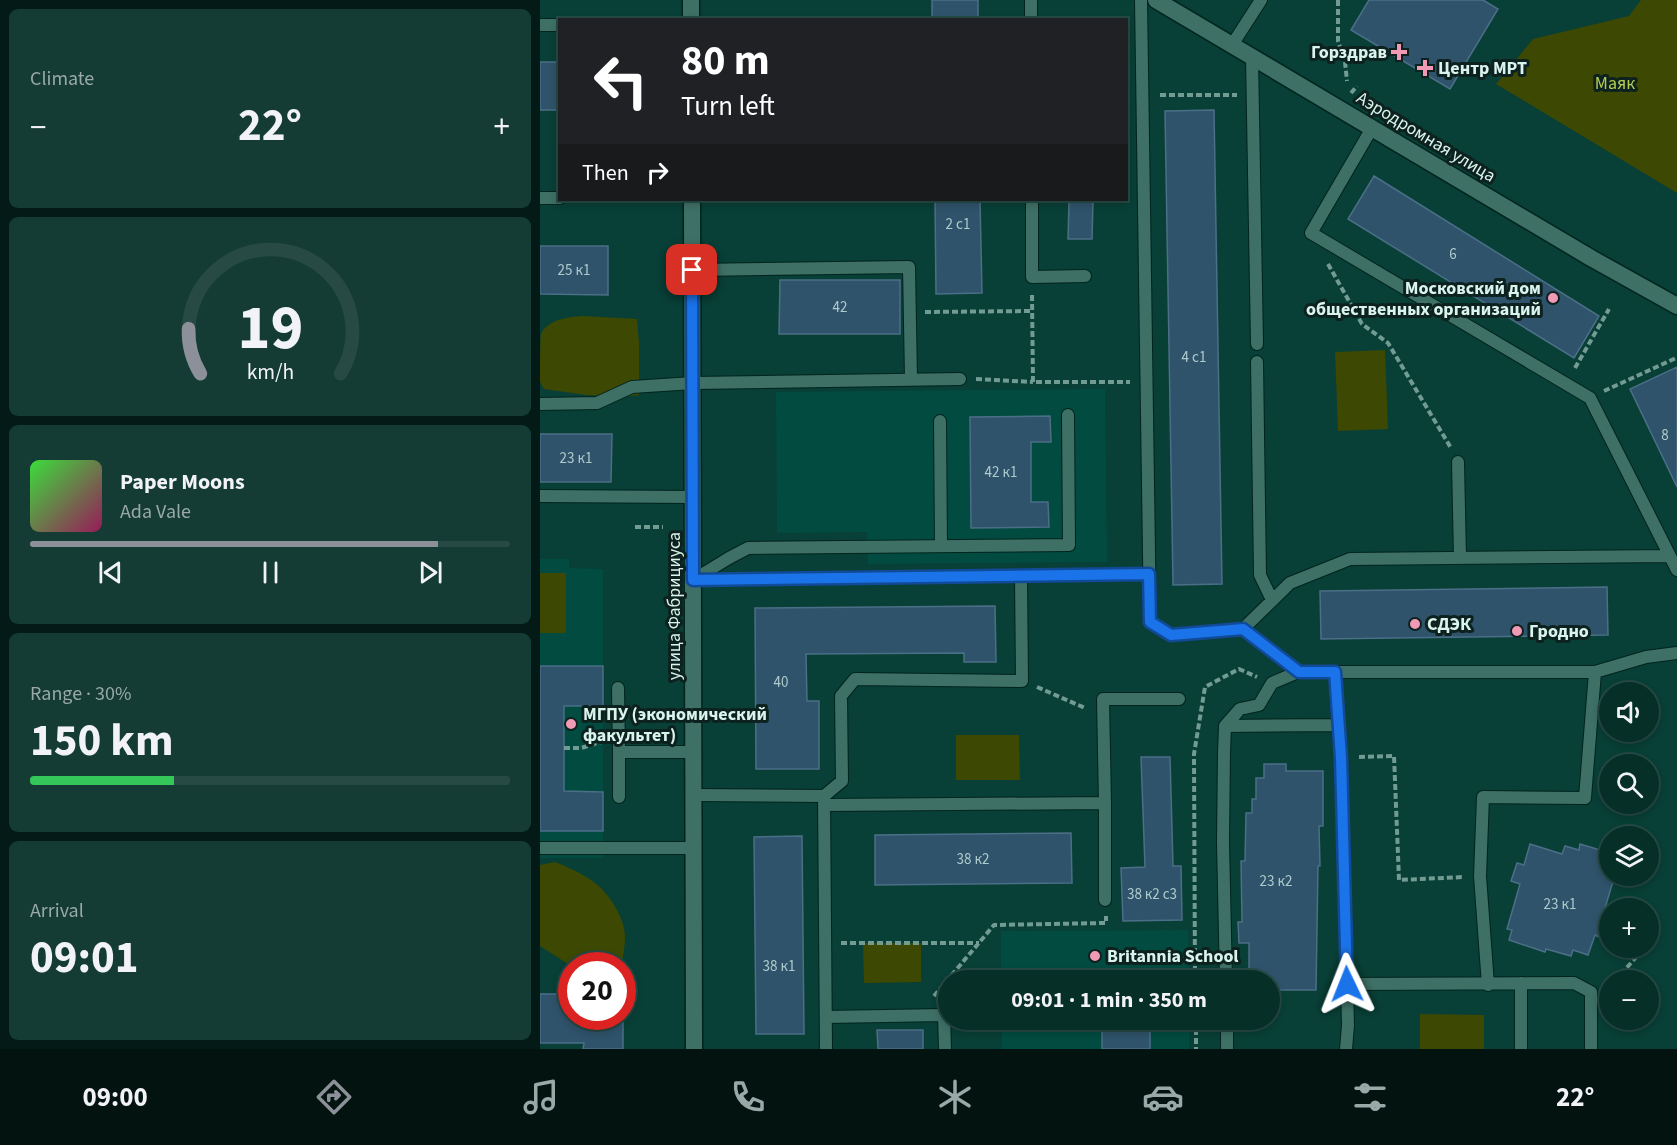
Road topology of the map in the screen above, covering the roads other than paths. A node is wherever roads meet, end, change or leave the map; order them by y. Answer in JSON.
{"nodes":[{"id":1,"x":691,"y":0,"type":"edge"},
{"id":2,"x":1031,"y":0,"type":"edge"},
{"id":3,"x":1141,"y":0,"type":"edge"},
{"id":4,"x":1156,"y":0,"type":"edge"},
{"id":5,"x":1261,"y":0,"type":"edge"},
{"id":6,"x":691,"y":18,"type":"edge"},
{"id":7,"x":1031,"y":18,"type":"edge"},
{"id":8,"x":540,"y":25,"type":"edge"},
{"id":9,"x":558,"y":25,"type":"edge"},
{"id":10,"x":1232,"y":45,"type":"junction"},
{"id":11,"x":1252,"y":57,"type":"junction"},
{"id":12,"x":1372,"y":128,"type":"junction"},
{"id":13,"x":540,"y":198,"type":"edge"},
{"id":14,"x":558,"y":198,"type":"edge"},
{"id":15,"x":692,"y":201,"type":"edge"},
{"id":16,"x":1032,"y":201,"type":"edge"},
{"id":17,"x":692,"y":270,"type":"junction"},
{"id":18,"x":1085,"y":276,"type":"dead end"},
{"id":19,"x":1677,"y":306,"type":"edge"},
{"id":20,"x":1257,"y":344,"type":"dead end"},
{"id":21,"x":1257,"y":362,"type":"dead end"},
{"id":22,"x":911,"y":379,"type":"junction"},
{"id":23,"x":960,"y":379,"type":"road end"},
{"id":24,"x":693,"y":383,"type":"junction"},
{"id":25,"x":540,"y":404,"type":"edge"},
{"id":26,"x":1068,"y":415,"type":"dead end"},
{"id":27,"x":940,"y":421,"type":"dead end"},
{"id":28,"x":1458,"y":462,"type":"road end"},
{"id":29,"x":540,"y":496,"type":"edge"},
{"id":30,"x":693,"y":497,"type":"junction"},
{"id":31,"x":941,"y":546,"type":"junction"},
{"id":32,"x":1670,"y":556,"type":"junction"},
{"id":33,"x":1460,"y":558,"type":"junction"},
{"id":34,"x":1677,"y":570,"type":"edge"},
{"id":35,"x":1149,"y":574,"type":"junction"},
{"id":36,"x":1021,"y":576,"type":"junction"},
{"id":37,"x":693,"y":580,"type":"junction"},
{"id":38,"x":1272,"y":600,"type":"junction"},
{"id":39,"x":1243,"y":629,"type":"junction"},
{"id":40,"x":1677,"y":653,"type":"edge"},
{"id":41,"x":1299,"y":672,"type":"junction"},
{"id":42,"x":1335,"y":672,"type":"junction"},
{"id":43,"x":1595,"y":672,"type":"junction"},
{"id":44,"x":618,"y":688,"type":"dead end"},
{"id":45,"x":1179,"y":699,"type":"dead end"},
{"id":46,"x":1338,"y":725,"type":"junction"},
{"id":47,"x":1225,"y":726,"type":"junction"},
{"id":48,"x":619,"y":752,"type":"junction"},
{"id":49,"x":694,"y":752,"type":"junction"},
{"id":50,"x":694,"y":795,"type":"junction"},
{"id":51,"x":619,"y":797,"type":"dead end"},
{"id":52,"x":824,"y":800,"type":"junction"},
{"id":53,"x":1105,"y":803,"type":"junction"},
{"id":54,"x":540,"y":848,"type":"edge"},
{"id":55,"x":694,"y":848,"type":"junction"},
{"id":56,"x":1105,"y":900,"type":"road end"},
{"id":57,"x":1226,"y":970,"type":"edge"},
{"id":58,"x":1521,"y":983,"type":"junction"},
{"id":59,"x":1347,"y":984,"type":"junction"},
{"id":60,"x":1488,"y":985,"type":"junction"},
{"id":61,"x":826,"y":1017,"type":"junction"},
{"id":62,"x":1227,"y":1030,"type":"edge"},
{"id":63,"x":694,"y":1049,"type":"edge"},
{"id":64,"x":826,"y":1049,"type":"edge"},
{"id":65,"x":945,"y":1049,"type":"edge"},
{"id":66,"x":1227,"y":1049,"type":"edge"},
{"id":67,"x":1346,"y":1049,"type":"edge"},
{"id":68,"x":1521,"y":1049,"type":"edge"},
{"id":69,"x":1591,"y":1049,"type":"edge"}],
"edges":[{"from":1,"to":6,"type":"main road"},
{"from":2,"to":7,"type":"lane"},
{"from":3,"to":35,"type":"lane"},
{"from":4,"to":10,"type":"main road","name":"Аэродромная улица"},
{"from":5,"to":10,"type":"lane"},
{"from":8,"to":9,"type":"lane"},
{"from":10,"to":11,"type":"main road","name":"Аэродромная улица"},
{"from":11,"to":12,"type":"main road","name":"Аэродромная улица"},
{"from":11,"to":20,"type":"lane"},
{"from":12,"to":19,"type":"main road","name":"Аэродромная улица"},
{"from":12,"to":32,"type":"lane"},
{"from":13,"to":14,"type":"lane"},
{"from":15,"to":17,"type":"main road","name":"улица Фабрициуса"},
{"from":16,"to":18,"type":"lane"},
{"from":17,"to":22,"type":"lane"},
{"from":17,"to":24,"type":"main road","name":"улица Фабрициуса"},
{"from":21,"to":38,"type":"lane"},
{"from":22,"to":23,"type":"lane"},
{"from":22,"to":24,"type":"lane"},
{"from":24,"to":25,"type":"lane"},
{"from":24,"to":30,"type":"main road","name":"улица Фабрициуса"},
{"from":26,"to":31,"type":"lane"},
{"from":27,"to":31,"type":"lane"},
{"from":28,"to":33,"type":"lane"},
{"from":29,"to":30,"type":"lane"},
{"from":30,"to":37,"type":"main road","name":"улица Фабрициуса"},
{"from":31,"to":37,"type":"lane"},
{"from":32,"to":33,"type":"lane"},
{"from":32,"to":34,"type":"lane"},
{"from":33,"to":38,"type":"lane"},
{"from":35,"to":36,"type":"lane"},
{"from":35,"to":39,"type":"lane"},
{"from":36,"to":37,"type":"lane"},
{"from":36,"to":52,"type":"lane"},
{"from":37,"to":49,"type":"main road","name":"улица Фабрициуса"},
{"from":38,"to":39,"type":"lane"},
{"from":39,"to":41,"type":"lane"},
{"from":40,"to":43,"type":"lane"},
{"from":41,"to":42,"type":"lane"},
{"from":41,"to":47,"type":"lane"},
{"from":42,"to":43,"type":"lane"},
{"from":42,"to":46,"type":"lane"},
{"from":43,"to":60,"type":"lane"},
{"from":44,"to":48,"type":"lane"},
{"from":45,"to":53,"type":"lane"},
{"from":46,"to":47,"type":"lane"},
{"from":46,"to":59,"type":"lane"},
{"from":47,"to":57,"type":"lane"},
{"from":48,"to":49,"type":"lane"},
{"from":48,"to":51,"type":"lane"},
{"from":49,"to":50,"type":"main road","name":"улица Фабрициуса"},
{"from":50,"to":52,"type":"lane"},
{"from":50,"to":55,"type":"main road","name":"улица Фабрициуса"},
{"from":52,"to":53,"type":"lane"},
{"from":52,"to":61,"type":"lane"},
{"from":53,"to":56,"type":"lane"},
{"from":54,"to":55,"type":"lane"},
{"from":55,"to":63,"type":"main road","name":"улица Фабрициуса"},
{"from":58,"to":60,"type":"lane"},
{"from":58,"to":68,"type":"lane"},
{"from":58,"to":69,"type":"lane"},
{"from":59,"to":60,"type":"lane"},
{"from":59,"to":67,"type":"lane"},
{"from":61,"to":64,"type":"lane"},
{"from":61,"to":65,"type":"lane"},
{"from":62,"to":66,"type":"lane"}]}
